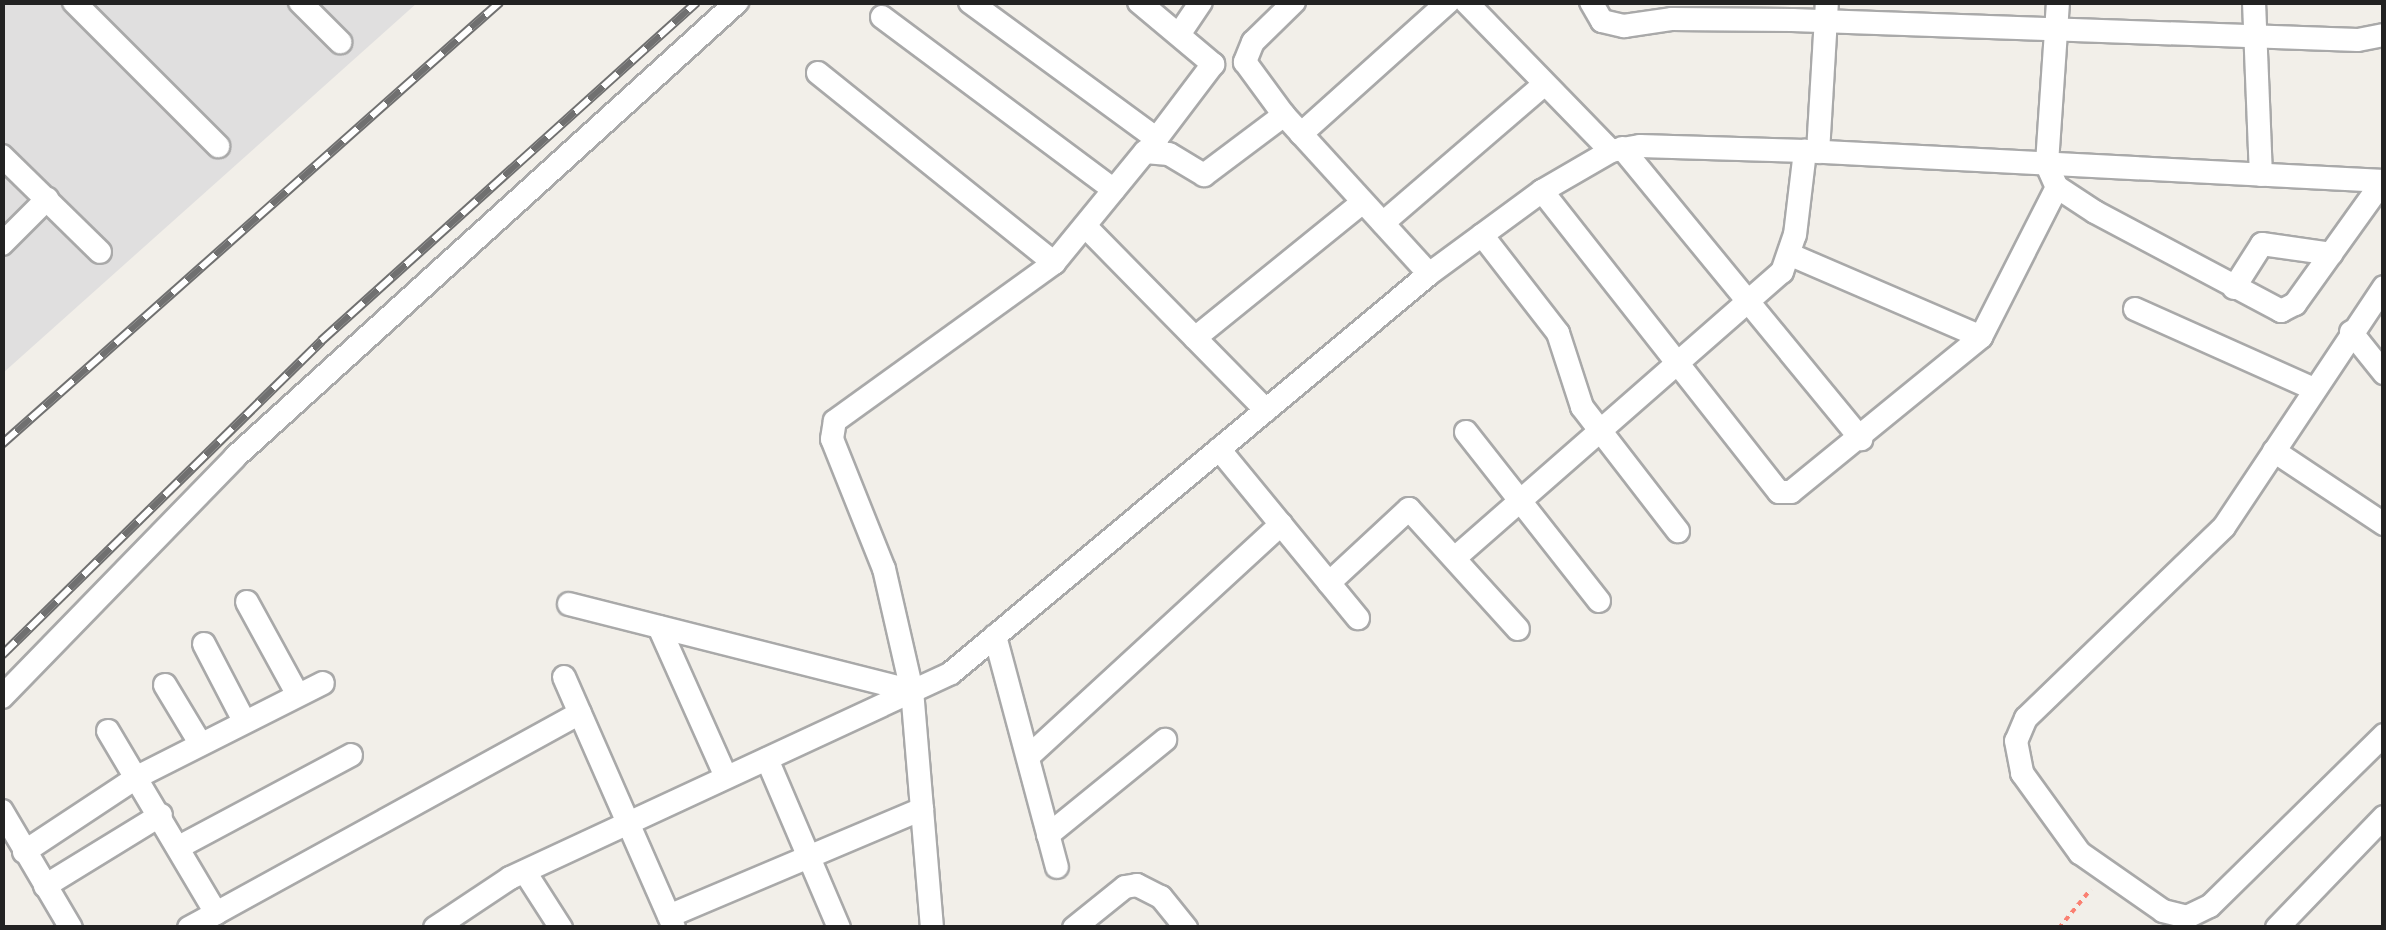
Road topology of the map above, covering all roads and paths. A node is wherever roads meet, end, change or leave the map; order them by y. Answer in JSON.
{"nodes":[{"id":1,"x":74,"y":2,"type":"edge"},
{"id":2,"x":300,"y":2,"type":"edge"},
{"id":3,"x":737,"y":2,"type":"edge"},
{"id":4,"x":970,"y":2,"type":"edge"},
{"id":5,"x":1139,"y":2,"type":"edge"},
{"id":6,"x":1200,"y":2,"type":"edge"},
{"id":7,"x":1294,"y":2,"type":"edge"},
{"id":8,"x":1448,"y":2,"type":"edge"},
{"id":9,"x":1466,"y":2,"type":"edge"},
{"id":10,"x":1591,"y":2,"type":"edge"},
{"id":11,"x":2058,"y":2,"type":"edge"},
{"id":12,"x":2254,"y":2,"type":"edge"},
{"id":13,"x":1646,"y":12,"type":"edge"},
{"id":14,"x":1827,"y":12,"type":"edge"},
{"id":15,"x":882,"y":17,"type":"dead end"},
{"id":16,"x":2057,"y":30,"type":"junction"},
{"id":17,"x":1180,"y":33,"type":"junction"},
{"id":18,"x":2384,"y":35,"type":"edge"},
{"id":19,"x":2255,"y":36,"type":"junction"},
{"id":20,"x":340,"y":42,"type":"dead end"},
{"id":21,"x":818,"y":73,"type":"dead end"},
{"id":22,"x":1542,"y":86,"type":"junction"},
{"id":23,"x":1284,"y":115,"type":"junction"},
{"id":24,"x":1301,"y":134,"type":"junction"},
{"id":25,"x":218,"y":146,"type":"dead end"},
{"id":26,"x":1151,"y":146,"type":"junction"},
{"id":27,"x":1616,"y":150,"type":"junction"},
{"id":28,"x":1812,"y":151,"type":"junction"},
{"id":29,"x":2,"y":156,"type":"edge"},
{"id":30,"x":2262,"y":175,"type":"junction"},
{"id":31,"x":2052,"y":176,"type":"junction"},
{"id":32,"x":1114,"y":190,"type":"junction"},
{"id":33,"x":1542,"y":191,"type":"junction"},
{"id":34,"x":47,"y":200,"type":"junction"},
{"id":35,"x":1363,"y":202,"type":"junction"},
{"id":36,"x":1383,"y":223,"type":"junction"},
{"id":37,"x":1088,"y":228,"type":"junction"},
{"id":38,"x":1482,"y":235,"type":"junction"},
{"id":39,"x":2,"y":244,"type":"edge"},
{"id":40,"x":100,"y":252,"type":"dead end"},
{"id":41,"x":1791,"y":254,"type":"junction"},
{"id":42,"x":2331,"y":254,"type":"junction"},
{"id":43,"x":1054,"y":264,"type":"junction"},
{"id":44,"x":1429,"y":274,"type":"junction"},
{"id":45,"x":2384,"y":287,"type":"edge"},
{"id":46,"x":2234,"y":288,"type":"junction"},
{"id":47,"x":1752,"y":304,"type":"junction"},
{"id":48,"x":2135,"y":308,"type":"dead end"},
{"id":49,"x":2351,"y":332,"type":"junction"},
{"id":50,"x":1981,"y":337,"type":"junction"},
{"id":51,"x":1195,"y":338,"type":"junction"},
{"id":52,"x":1677,"y":366,"type":"junction"},
{"id":53,"x":2384,"y":373,"type":"edge"},
{"id":54,"x":2314,"y":389,"type":"junction"},
{"id":55,"x":1266,"y":410,"type":"junction"},
{"id":56,"x":1466,"y":432,"type":"dead end"},
{"id":57,"x":1600,"y":434,"type":"junction"},
{"id":58,"x":1861,"y":439,"type":"junction"},
{"id":59,"x":1219,"y":449,"type":"junction"},
{"id":60,"x":2274,"y":452,"type":"junction"},
{"id":61,"x":1524,"y":499,"type":"junction"},
{"id":62,"x":1281,"y":524,"type":"junction"},
{"id":63,"x":2384,"y":524,"type":"edge"},
{"id":64,"x":1678,"y":530,"type":"dead end"},
{"id":65,"x":1456,"y":557,"type":"junction"},
{"id":66,"x":1329,"y":583,"type":"junction"},
{"id":67,"x":1599,"y":600,"type":"dead end"},
{"id":68,"x":247,"y":602,"type":"dead end"},
{"id":69,"x":569,"y":604,"type":"dead end"},
{"id":70,"x":1358,"y":618,"type":"dead end"},
{"id":71,"x":659,"y":626,"type":"junction"},
{"id":72,"x":1518,"y":629,"type":"dead end"},
{"id":73,"x":995,"y":636,"type":"junction"},
{"id":74,"x":204,"y":644,"type":"dead end"},
{"id":75,"x":564,"y":677,"type":"dead end"},
{"id":76,"x":324,"y":683,"type":"dead end"},
{"id":77,"x":165,"y":684,"type":"dead end"},
{"id":78,"x":912,"y":690,"type":"junction"},
{"id":79,"x":298,"y":695,"type":"junction"},
{"id":80,"x":2,"y":698,"type":"edge"},
{"id":81,"x":580,"y":713,"type":"junction"},
{"id":82,"x":244,"y":719,"type":"junction"},
{"id":83,"x":108,"y":731,"type":"dead end"},
{"id":84,"x":2384,"y":734,"type":"edge"},
{"id":85,"x":1165,"y":740,"type":"dead end"},
{"id":86,"x":200,"y":742,"type":"junction"},
{"id":87,"x":351,"y":755,"type":"dead end"},
{"id":88,"x":1028,"y":758,"type":"junction"},
{"id":89,"x":766,"y":759,"type":"junction"},
{"id":90,"x":139,"y":776,"type":"junction"},
{"id":91,"x":726,"y":778,"type":"junction"},
{"id":92,"x":922,"y":809,"type":"junction"},
{"id":93,"x":2,"y":812,"type":"edge"},
{"id":94,"x":160,"y":814,"type":"junction"},
{"id":95,"x":2384,"y":817,"type":"edge"},
{"id":96,"x":629,"y":823,"type":"junction"},
{"id":97,"x":1048,"y":835,"type":"junction"},
{"id":98,"x":179,"y":846,"type":"junction"},
{"id":99,"x":24,"y":852,"type":"junction"},
{"id":100,"x":809,"y":857,"type":"junction"},
{"id":101,"x":1058,"y":867,"type":"dead end"},
{"id":102,"x":525,"y":872,"type":"junction"},
{"id":103,"x":2104,"y":873,"type":"junction"},
{"id":104,"x":45,"y":886,"type":"junction"},
{"id":105,"x":216,"y":912,"type":"junction"},
{"id":106,"x":671,"y":922,"type":"edge"},
{"id":107,"x":932,"y":923,"type":"edge"},
{"id":108,"x":446,"y":925,"type":"edge"},
{"id":109,"x":71,"y":928,"type":"edge"},
{"id":110,"x":189,"y":928,"type":"edge"},
{"id":111,"x":562,"y":928,"type":"edge"},
{"id":112,"x":839,"y":928,"type":"edge"},
{"id":113,"x":909,"y":928,"type":"edge"},
{"id":114,"x":1074,"y":928,"type":"edge"},
{"id":115,"x":1186,"y":928,"type":"edge"},
{"id":116,"x":2060,"y":928,"type":"edge"},
{"id":117,"x":2277,"y":928,"type":"edge"}],
"edges":[{"from":1,"to":25,"type":"street"},
{"from":2,"to":20,"type":"street"},
{"from":3,"to":80,"type":"street"},
{"from":4,"to":26,"type":"street"},
{"from":5,"to":17,"type":"street"},
{"from":6,"to":17,"type":"street"},
{"from":7,"to":23,"type":"street"},
{"from":8,"to":24,"type":"street"},
{"from":9,"to":22,"type":"street"},
{"from":10,"to":13,"type":"street"},
{"from":11,"to":16,"type":"street"},
{"from":12,"to":19,"type":"street"},
{"from":13,"to":14,"type":"street"},
{"from":14,"to":16,"type":"street"},
{"from":14,"to":28,"type":"street"},
{"from":15,"to":32,"type":"street"},
{"from":16,"to":19,"type":"street"},
{"from":16,"to":31,"type":"street"},
{"from":17,"to":26,"type":"street"},
{"from":18,"to":19,"type":"street"},
{"from":19,"to":30,"type":"street"},
{"from":21,"to":43,"type":"street"},
{"from":22,"to":27,"type":"street"},
{"from":22,"to":36,"type":"street"},
{"from":23,"to":24,"type":"street"},
{"from":23,"to":26,"type":"street"},
{"from":24,"to":35,"type":"street"},
{"from":26,"to":32,"type":"street"},
{"from":27,"to":28,"type":"street"},
{"from":27,"to":33,"type":"street"},
{"from":27,"to":47,"type":"street"},
{"from":28,"to":31,"type":"street"},
{"from":28,"to":41,"type":"street"},
{"from":29,"to":34,"type":"street"},
{"from":30,"to":31,"type":"street"},
{"from":30,"to":42,"type":"street"},
{"from":31,"to":46,"type":"street"},
{"from":31,"to":50,"type":"street"},
{"from":32,"to":37,"type":"street"},
{"from":33,"to":38,"type":"street"},
{"from":33,"to":52,"type":"street"},
{"from":34,"to":39,"type":"street"},
{"from":34,"to":40,"type":"street"},
{"from":35,"to":36,"type":"street"},
{"from":35,"to":51,"type":"street"},
{"from":36,"to":44,"type":"street"},
{"from":37,"to":43,"type":"street"},
{"from":37,"to":51,"type":"street"},
{"from":38,"to":44,"type":"street"},
{"from":38,"to":57,"type":"street"},
{"from":41,"to":47,"type":"street"},
{"from":41,"to":50,"type":"street"},
{"from":42,"to":46,"type":"street"},
{"from":42,"to":46,"type":"street"},
{"from":43,"to":78,"type":"street"},
{"from":44,"to":55,"type":"street"},
{"from":45,"to":49,"type":"street"},
{"from":47,"to":52,"type":"street"},
{"from":47,"to":58,"type":"street"},
{"from":48,"to":54,"type":"street"},
{"from":49,"to":53,"type":"street"},
{"from":49,"to":54,"type":"street"},
{"from":50,"to":58,"type":"street"},
{"from":51,"to":55,"type":"street"},
{"from":52,"to":57,"type":"street"},
{"from":52,"to":58,"type":"street"},
{"from":54,"to":60,"type":"street"},
{"from":55,"to":59,"type":"street"},
{"from":56,"to":61,"type":"street"},
{"from":57,"to":61,"type":"street"},
{"from":57,"to":64,"type":"street"},
{"from":59,"to":62,"type":"street"},
{"from":59,"to":73,"type":"street"},
{"from":60,"to":63,"type":"street"},
{"from":60,"to":103,"type":"street"},
{"from":61,"to":65,"type":"street"},
{"from":61,"to":67,"type":"street"},
{"from":62,"to":66,"type":"street"},
{"from":62,"to":88,"type":"street"},
{"from":65,"to":66,"type":"street"},
{"from":65,"to":72,"type":"street"},
{"from":66,"to":70,"type":"street"},
{"from":68,"to":79,"type":"street"},
{"from":69,"to":71,"type":"street"},
{"from":71,"to":78,"type":"street"},
{"from":71,"to":91,"type":"street"},
{"from":73,"to":78,"type":"street"},
{"from":73,"to":88,"type":"street"},
{"from":74,"to":82,"type":"street"},
{"from":75,"to":81,"type":"street"},
{"from":76,"to":79,"type":"street"},
{"from":77,"to":86,"type":"street"},
{"from":78,"to":89,"type":"street"},
{"from":78,"to":92,"type":"street"},
{"from":79,"to":82,"type":"street"},
{"from":81,"to":96,"type":"street"},
{"from":81,"to":105,"type":"street"},
{"from":82,"to":86,"type":"street"},
{"from":83,"to":90,"type":"street"},
{"from":84,"to":103,"type":"street"},
{"from":85,"to":97,"type":"street"},
{"from":86,"to":90,"type":"street"},
{"from":87,"to":98,"type":"street"},
{"from":88,"to":97,"type":"street"},
{"from":89,"to":91,"type":"street"},
{"from":89,"to":100,"type":"street"},
{"from":90,"to":94,"type":"street"},
{"from":90,"to":99,"type":"street"},
{"from":91,"to":96,"type":"street"},
{"from":92,"to":100,"type":"street"},
{"from":92,"to":107,"type":"street"},
{"from":93,"to":99,"type":"street"},
{"from":94,"to":98,"type":"street"},
{"from":94,"to":104,"type":"street"},
{"from":95,"to":117,"type":"street"},
{"from":96,"to":102,"type":"street"},
{"from":96,"to":106,"type":"street"},
{"from":97,"to":101,"type":"street"},
{"from":98,"to":105,"type":"street"},
{"from":99,"to":104,"type":"street"},
{"from":100,"to":106,"type":"street"},
{"from":100,"to":112,"type":"street"},
{"from":102,"to":108,"type":"street"},
{"from":102,"to":111,"type":"street"},
{"from":103,"to":116,"type":"path"},
{"from":104,"to":109,"type":"street"},
{"from":105,"to":110,"type":"street"},
{"from":107,"to":113,"type":"street"},
{"from":114,"to":115,"type":"street"}]}
